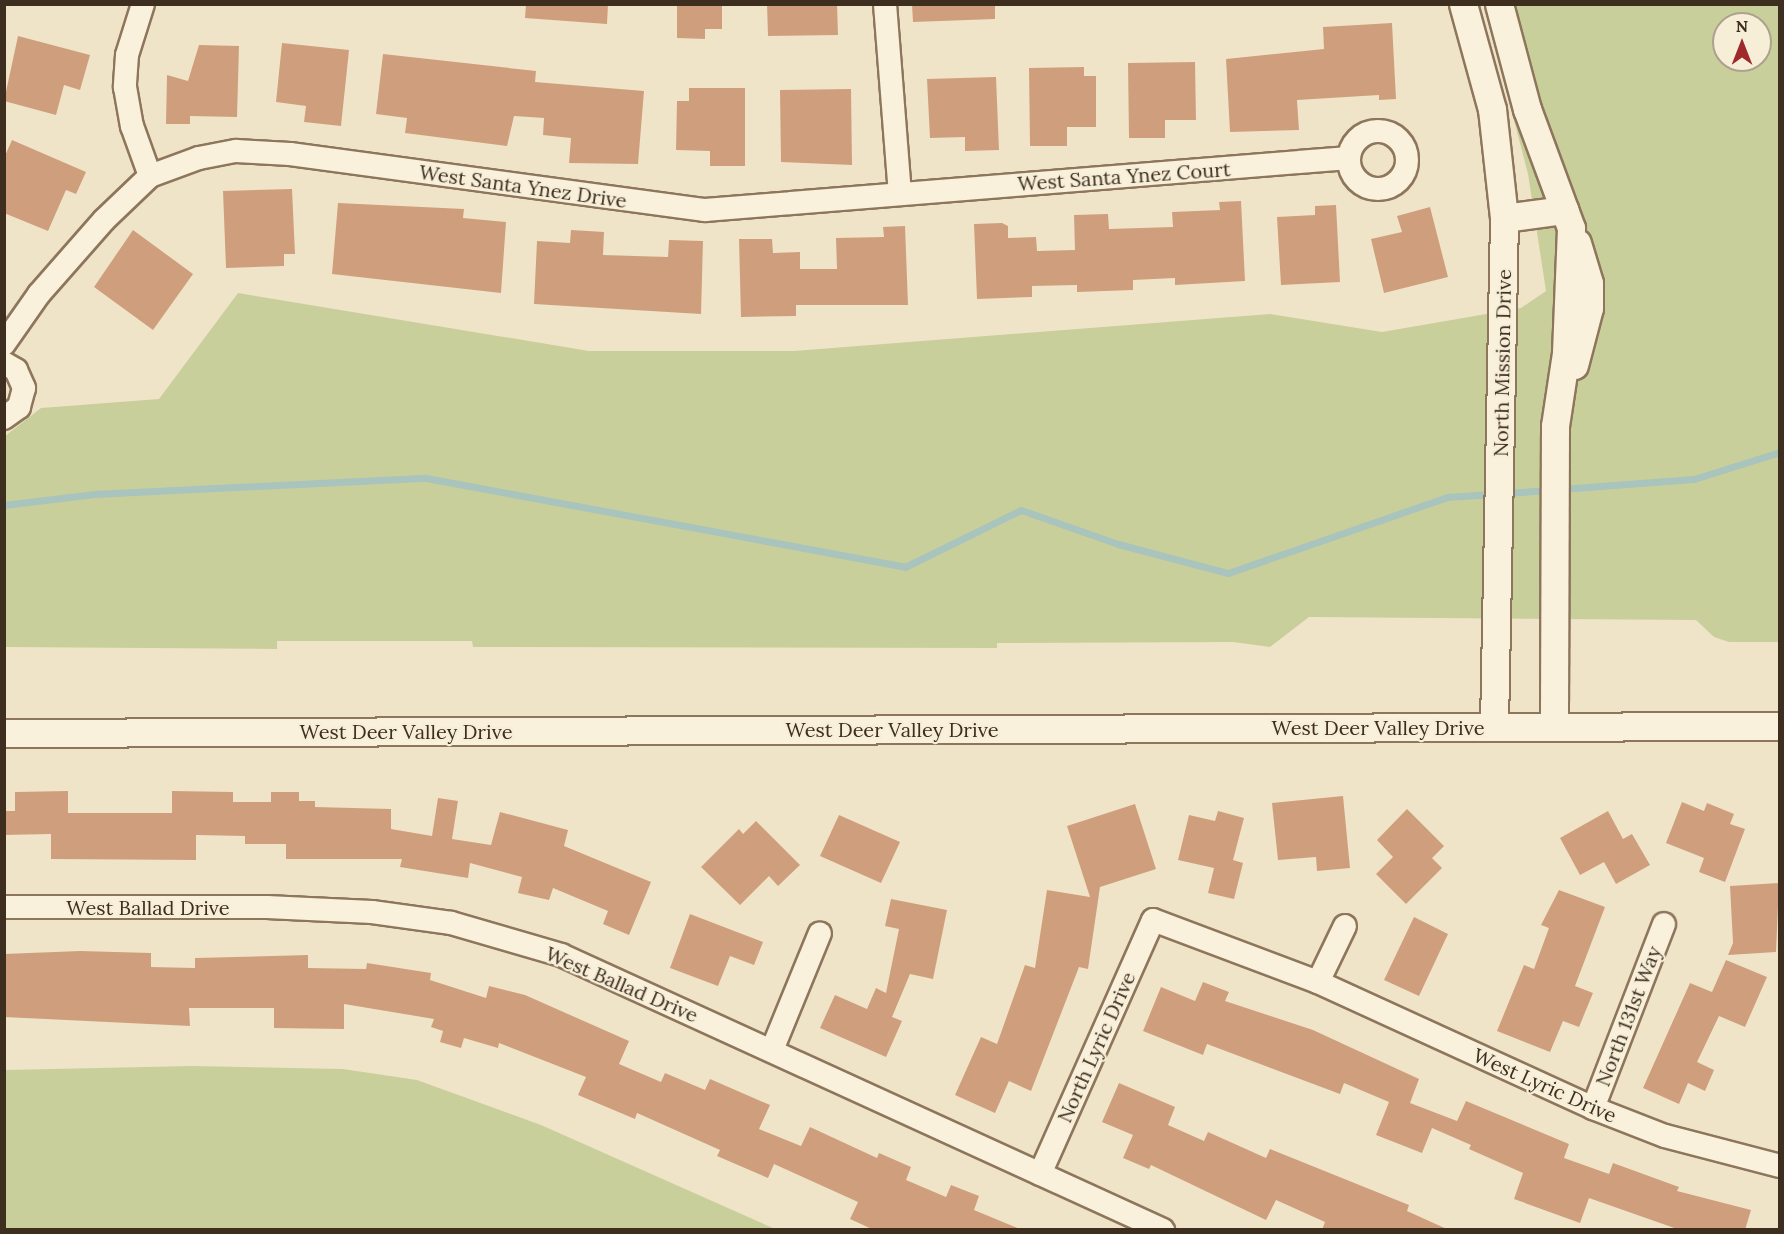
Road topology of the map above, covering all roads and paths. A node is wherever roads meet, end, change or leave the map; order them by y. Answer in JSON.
{"nodes":[{"id":1,"x":143,"y":4,"type":"edge"},
{"id":2,"x":885,"y":4,"type":"edge"},
{"id":3,"x":1462,"y":4,"type":"edge"},
{"id":4,"x":1499,"y":4,"type":"edge"},
{"id":5,"x":1349,"y":158,"type":"dead end"},
{"id":6,"x":150,"y":176,"type":"junction"},
{"id":7,"x":900,"y":193,"type":"junction"},
{"id":8,"x":1504,"y":218,"type":"junction"},
{"id":9,"x":1567,"y":219,"type":"junction"},
{"id":10,"x":4,"y":344,"type":"edge"},
{"id":11,"x":4,"y":363,"type":"edge"},
{"id":12,"x":4,"y":418,"type":"edge"},
{"id":13,"x":1779,"y":726,"type":"edge"},
{"id":14,"x":1494,"y":727,"type":"junction"},
{"id":15,"x":1554,"y":727,"type":"junction"},
{"id":16,"x":4,"y":733,"type":"edge"},
{"id":17,"x":4,"y":907,"type":"edge"},
{"id":18,"x":1153,"y":920,"type":"joint"},
{"id":19,"x":1664,"y":924,"type":"dead end"},
{"id":20,"x":1346,"y":926,"type":"dead end"},
{"id":21,"x":820,"y":933,"type":"dead end"},
{"id":22,"x":1318,"y":982,"type":"junction"},
{"id":23,"x":772,"y":1050,"type":"junction"},
{"id":24,"x":1593,"y":1108,"type":"junction"},
{"id":25,"x":1779,"y":1166,"type":"edge"},
{"id":26,"x":1040,"y":1174,"type":"junction"},
{"id":27,"x":1163,"y":1230,"type":"edge"}],
"edges":[{"from":1,"to":6,"type":"street"},
{"from":2,"to":7,"type":"street"},
{"from":3,"to":8,"type":"street","name":"North Mission Drive"},
{"from":4,"to":9,"type":"street"},
{"from":5,"to":7,"type":"street","name":"West Santa Ynez Court"},
{"from":6,"to":7,"type":"street","name":"West Santa Ynez Drive"},
{"from":6,"to":10,"type":"street"},
{"from":8,"to":9,"type":"street"},
{"from":8,"to":14,"type":"street","name":"North Mission Drive"},
{"from":9,"to":15,"type":"street"},
{"from":11,"to":12,"type":"street"},
{"from":13,"to":15,"type":"street","name":"West Deer Valley Drive"},
{"from":14,"to":15,"type":"street","name":"West Deer Valley Drive"},
{"from":14,"to":16,"type":"street","name":"West Deer Valley Drive"},
{"from":17,"to":23,"type":"street","name":"West Ballad Drive"},
{"from":18,"to":22,"type":"street","name":"West Lyric Drive"},
{"from":18,"to":26,"type":"street","name":"North Lyric Drive"},
{"from":19,"to":24,"type":"street","name":"North 131st Way"},
{"from":20,"to":22,"type":"street"},
{"from":21,"to":23,"type":"street"},
{"from":22,"to":24,"type":"street","name":"West Lyric Drive"},
{"from":23,"to":26,"type":"street","name":"West Ballad Drive"},
{"from":24,"to":25,"type":"street","name":"West Lyric Drive"},
{"from":26,"to":27,"type":"street","name":"West Ballad Drive"}]}
